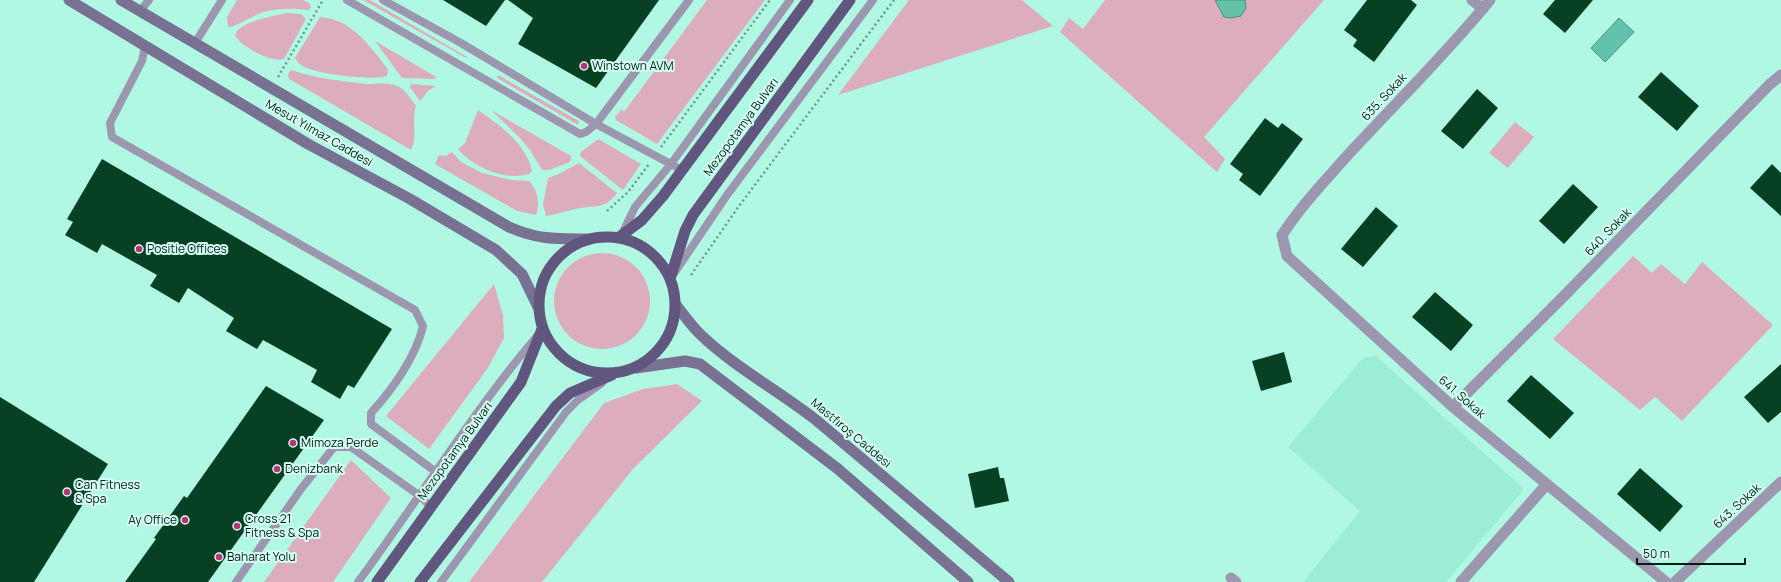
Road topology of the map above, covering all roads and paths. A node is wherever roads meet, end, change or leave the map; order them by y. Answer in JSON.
{"nodes":[{"id":1,"x":69,"y":0,"type":"edge"},
{"id":2,"x":121,"y":0,"type":"edge"},
{"id":3,"x":149,"y":0,"type":"edge"},
{"id":4,"x":222,"y":0,"type":"edge"},
{"id":5,"x":323,"y":0,"type":"edge"},
{"id":6,"x":347,"y":0,"type":"edge"},
{"id":7,"x":383,"y":0,"type":"edge"},
{"id":8,"x":689,"y":0,"type":"edge"},
{"id":9,"x":770,"y":0,"type":"edge"},
{"id":10,"x":790,"y":0,"type":"edge"},
{"id":11,"x":808,"y":0,"type":"edge"},
{"id":12,"x":850,"y":0,"type":"edge"},
{"id":13,"x":873,"y":0,"type":"edge"},
{"id":14,"x":894,"y":0,"type":"edge"},
{"id":15,"x":1472,"y":0,"type":"edge"},
{"id":16,"x":1490,"y":0,"type":"edge"},
{"id":17,"x":1483,"y":9,"type":"junction"},
{"id":18,"x":140,"y":11,"type":"junction"},
{"id":19,"x":195,"y":43,"type":"junction"},
{"id":20,"x":146,"y":46,"type":"junction"},
{"id":21,"x":1781,"y":75,"type":"edge"},
{"id":22,"x":278,"y":77,"type":"dead end"},
{"id":23,"x":596,"y":124,"type":"junction"},
{"id":24,"x":655,"y":156,"type":"junction"},
{"id":25,"x":670,"y":164,"type":"junction"},
{"id":26,"x":682,"y":170,"type":"junction"},
{"id":27,"x":1298,"y":211,"type":"joint"},
{"id":28,"x":607,"y":212,"type":"dead end"},
{"id":29,"x":620,"y":237,"type":"junction"},
{"id":30,"x":588,"y":239,"type":"junction"},
{"id":31,"x":691,"y":275,"type":"dead end"},
{"id":32,"x":671,"y":277,"type":"junction"},
{"id":33,"x":676,"y":305,"type":"junction"},
{"id":34,"x":538,"y":307,"type":"junction"},
{"id":35,"x":542,"y":329,"type":"junction"},
{"id":36,"x":636,"y":368,"type":"junction"},
{"id":37,"x":614,"y":374,"type":"junction"},
{"id":38,"x":1453,"y":407,"type":"junction"},
{"id":39,"x":436,"y":472,"type":"junction"},
{"id":40,"x":1781,"y":482,"type":"edge"},
{"id":41,"x":1547,"y":484,"type":"junction"},
{"id":42,"x":420,"y":496,"type":"junction"},
{"id":43,"x":431,"y":507,"type":"junction"},
{"id":44,"x":236,"y":582,"type":"edge"},
{"id":45,"x":358,"y":582,"type":"edge"},
{"id":46,"x":377,"y":582,"type":"edge"},
{"id":47,"x":420,"y":582,"type":"edge"},
{"id":48,"x":441,"y":582,"type":"edge"},
{"id":49,"x":968,"y":582,"type":"edge"},
{"id":50,"x":1009,"y":582,"type":"edge"},
{"id":51,"x":1461,"y":582,"type":"edge"},
{"id":52,"x":1666,"y":582,"type":"edge"},
{"id":53,"x":1675,"y":582,"type":"edge"}],
"edges":[{"from":1,"to":20,"type":"main road","name":"Mesut Yılmaz Caddesi"},
{"from":2,"to":18,"type":"main road","name":"Mesut Yılmaz Caddesi"},
{"from":3,"to":18,"type":"lane"},
{"from":4,"to":19,"type":"lane"},
{"from":5,"to":22,"type":"path"},
{"from":6,"to":23,"type":"lane"},
{"from":7,"to":23,"type":"lane"},
{"from":8,"to":23,"type":"lane"},
{"from":9,"to":24,"type":"path"},
{"from":10,"to":25,"type":"lane"},
{"from":11,"to":26,"type":"main road","name":"Mezopotamya Bulvarı"},
{"from":12,"to":32,"type":"main road","name":"Mezopotamya Bulvarı"},
{"from":13,"to":32,"type":"lane"},
{"from":14,"to":31,"type":"path"},
{"from":15,"to":17,"type":"street"},
{"from":16,"to":17,"type":"street","name":"635. Sokak"},
{"from":17,"to":27,"type":"street","name":"635. Sokak"},
{"from":18,"to":19,"type":"main road","name":"Mesut Yılmaz Caddesi"},
{"from":19,"to":30,"type":"main road","name":"Mesut Yılmaz Caddesi"},
{"from":20,"to":34,"type":"main road","name":"Mesut Yılmaz Caddesi"},
{"from":20,"to":39,"type":"lane"},
{"from":21,"to":38,"type":"street","name":"640. Sokak"},
{"from":23,"to":24,"type":"lane"},
{"from":24,"to":25,"type":"lane"},
{"from":24,"to":28,"type":"path"},
{"from":25,"to":26,"type":"lane"},
{"from":25,"to":29,"type":"lane"},
{"from":26,"to":29,"type":"main road","name":"Mezopotamya Bulvarı"},
{"from":27,"to":38,"type":"street","name":"641. Sokak"},
{"from":29,"to":30,"type":"main road"},
{"from":29,"to":32,"type":"main road"},
{"from":30,"to":34,"type":"main road"},
{"from":32,"to":33,"type":"main road"},
{"from":33,"to":36,"type":"main road"},
{"from":33,"to":50,"type":"main road","name":"Mastfıroş Caddesi"},
{"from":34,"to":35,"type":"main road"},
{"from":35,"to":37,"type":"main road"},
{"from":35,"to":39,"type":"lane"},
{"from":35,"to":43,"type":"main road","name":"Mezopotamya Bulvarı"},
{"from":36,"to":37,"type":"main road"},
{"from":36,"to":49,"type":"main road"},
{"from":37,"to":47,"type":"main road"},
{"from":37,"to":48,"type":"lane"},
{"from":38,"to":41,"type":"street","name":"641. Sokak"},
{"from":39,"to":42,"type":"lane"},
{"from":40,"to":53,"type":"street","name":"643. Sokak"},
{"from":41,"to":51,"type":"street"},
{"from":41,"to":52,"type":"street","name":"641. Sokak"},
{"from":42,"to":43,"type":"lane"},
{"from":42,"to":44,"type":"lane"},
{"from":42,"to":45,"type":"lane"},
{"from":43,"to":46,"type":"main road","name":"Mezopotamya Bulvarı"}]}
